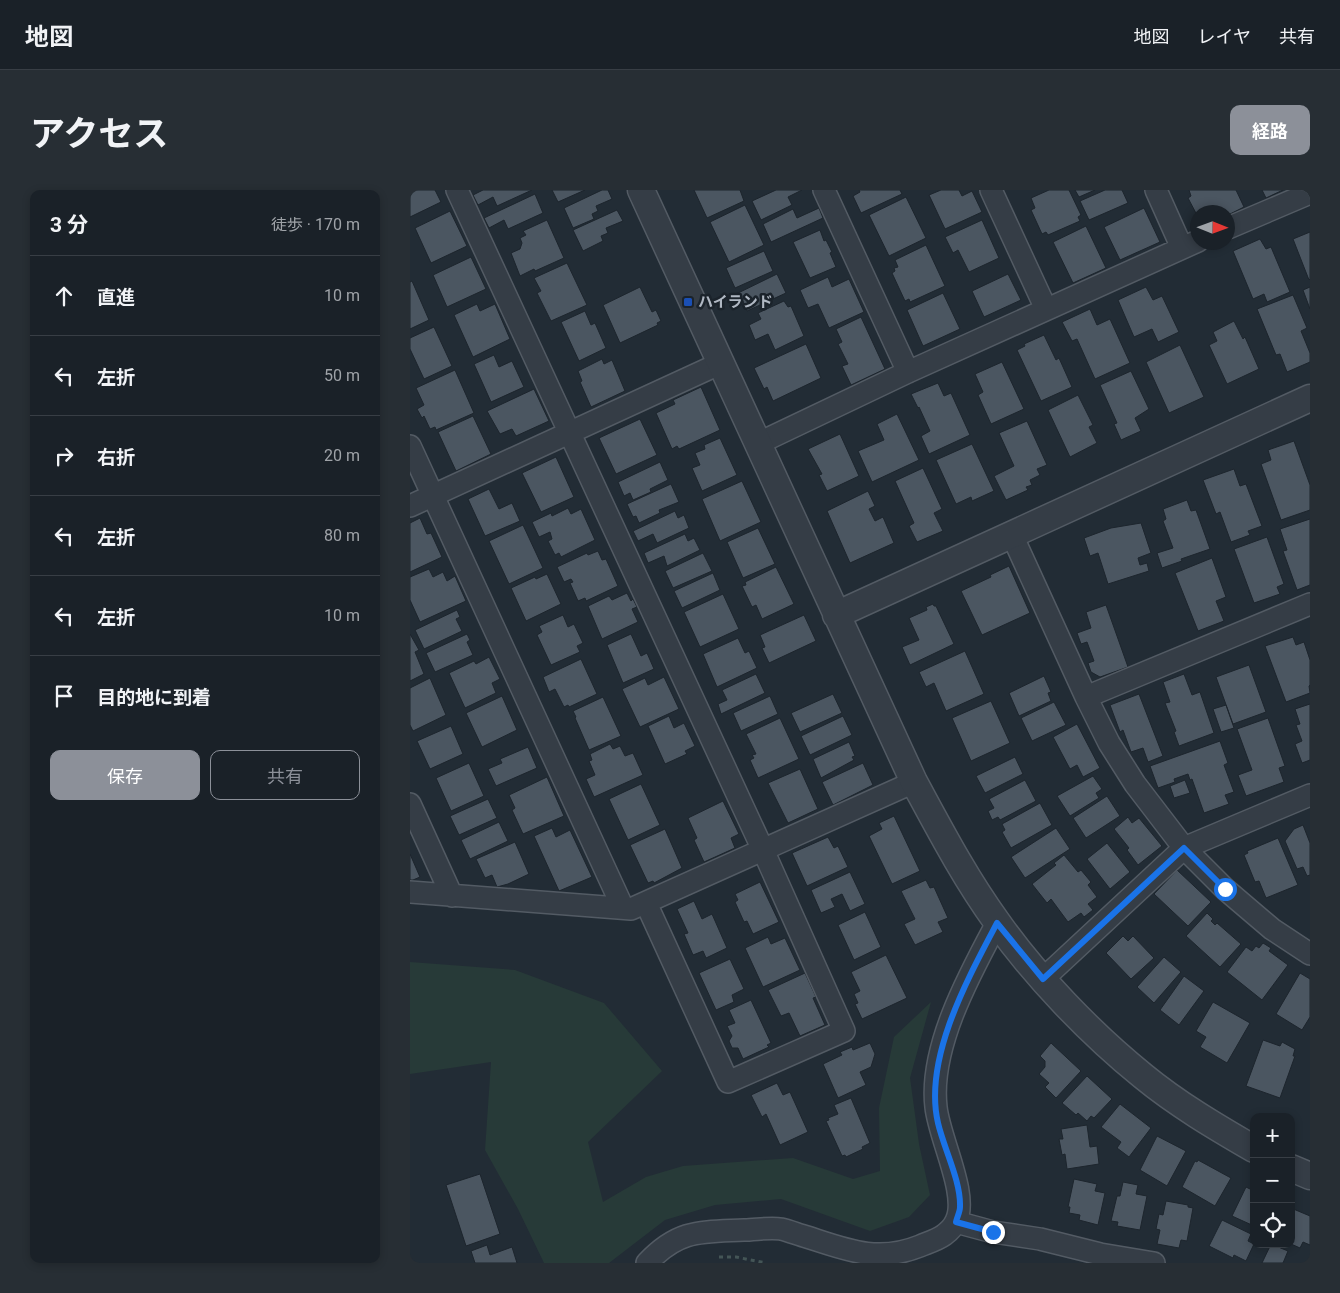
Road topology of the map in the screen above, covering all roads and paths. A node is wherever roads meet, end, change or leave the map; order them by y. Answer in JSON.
{"nodes":[{"id":1,"x":457,"y":190,"type":"edge"},
{"id":2,"x":641,"y":190,"type":"edge"},
{"id":3,"x":824,"y":190,"type":"edge"},
{"id":4,"x":991,"y":190,"type":"edge"},
{"id":5,"x":1156,"y":190,"type":"edge"},
{"id":6,"x":1310,"y":193,"type":"edge"},
{"id":7,"x":1235,"y":225,"type":"edge"},
{"id":8,"x":1190,"y":244,"type":"edge"},
{"id":9,"x":1046,"y":309,"type":"junction"},
{"id":10,"x":721,"y":363,"type":"junction"},
{"id":11,"x":908,"y":372,"type":"junction"},
{"id":12,"x":1310,"y":398,"type":"edge"},
{"id":13,"x":569,"y":434,"type":"junction"},
{"id":14,"x":758,"y":444,"type":"junction"},
{"id":15,"x":410,"y":446,"type":"edge"},
{"id":16,"x":432,"y":495,"type":"junction"},
{"id":17,"x":410,"y":506,"type":"edge"},
{"id":18,"x":1011,"y":534,"type":"junction"},
{"id":19,"x":1310,"y":604,"type":"edge"},
{"id":20,"x":836,"y":615,"type":"junction"},
{"id":21,"x":1086,"y":697,"type":"junction"},
{"id":22,"x":914,"y":782,"type":"junction"},
{"id":23,"x":1310,"y":795,"type":"edge"},
{"id":24,"x":410,"y":804,"type":"edge"},
{"id":25,"x":1184,"y":848,"type":"junction"},
{"id":26,"x":763,"y":850,"type":"junction"},
{"id":27,"x":410,"y":892,"type":"edge"},
{"id":28,"x":452,"y":896,"type":"junction"},
{"id":29,"x":646,"y":903,"type":"junction"},
{"id":30,"x":623,"y":908,"type":"junction"},
{"id":31,"x":997,"y":923,"type":"junction"},
{"id":32,"x":1310,"y":954,"type":"edge"},
{"id":33,"x":1043,"y":979,"type":"junction"},
{"id":34,"x":1250,"y":1147,"type":"edge"},
{"id":35,"x":1295,"y":1170,"type":"edge"},
{"id":36,"x":1310,"y":1176,"type":"edge"},
{"id":37,"x":956,"y":1222,"type":"junction"},
{"id":38,"x":647,"y":1263,"type":"edge"},
{"id":39,"x":1154,"y":1263,"type":"edge"}],
"edges":[{"from":1,"to":13,"type":"street"},
{"from":2,"to":10,"type":"street"},
{"from":3,"to":11,"type":"street"},
{"from":4,"to":9,"type":"street"},
{"from":5,"to":8,"type":"street"},
{"from":6,"to":7,"type":"street"},
{"from":8,"to":9,"type":"street"},
{"from":9,"to":11,"type":"street"},
{"from":10,"to":13,"type":"street"},
{"from":10,"to":14,"type":"street"},
{"from":11,"to":14,"type":"street"},
{"from":12,"to":18,"type":"street"},
{"from":13,"to":16,"type":"street"},
{"from":13,"to":26,"type":"street"},
{"from":14,"to":20,"type":"street"},
{"from":15,"to":16,"type":"street"},
{"from":16,"to":17,"type":"street"},
{"from":16,"to":30,"type":"street"},
{"from":18,"to":20,"type":"street"},
{"from":18,"to":21,"type":"street"},
{"from":19,"to":21,"type":"street"},
{"from":20,"to":22,"type":"street"},
{"from":21,"to":25,"type":"street"},
{"from":22,"to":26,"type":"street"},
{"from":22,"to":31,"type":"street"},
{"from":23,"to":25,"type":"street"},
{"from":24,"to":28,"type":"street"},
{"from":25,"to":32,"type":"street"},
{"from":25,"to":33,"type":"street"},
{"from":26,"to":29,"type":"street"},
{"from":26,"to":29,"type":"street"},
{"from":27,"to":28,"type":"street"},
{"from":28,"to":30,"type":"street"},
{"from":29,"to":30,"type":"street"},
{"from":31,"to":33,"type":"street"},
{"from":31,"to":37,"type":"street"},
{"from":33,"to":34,"type":"street"},
{"from":35,"to":36,"type":"street"},
{"from":37,"to":38,"type":"street"},
{"from":37,"to":39,"type":"street"}]}
